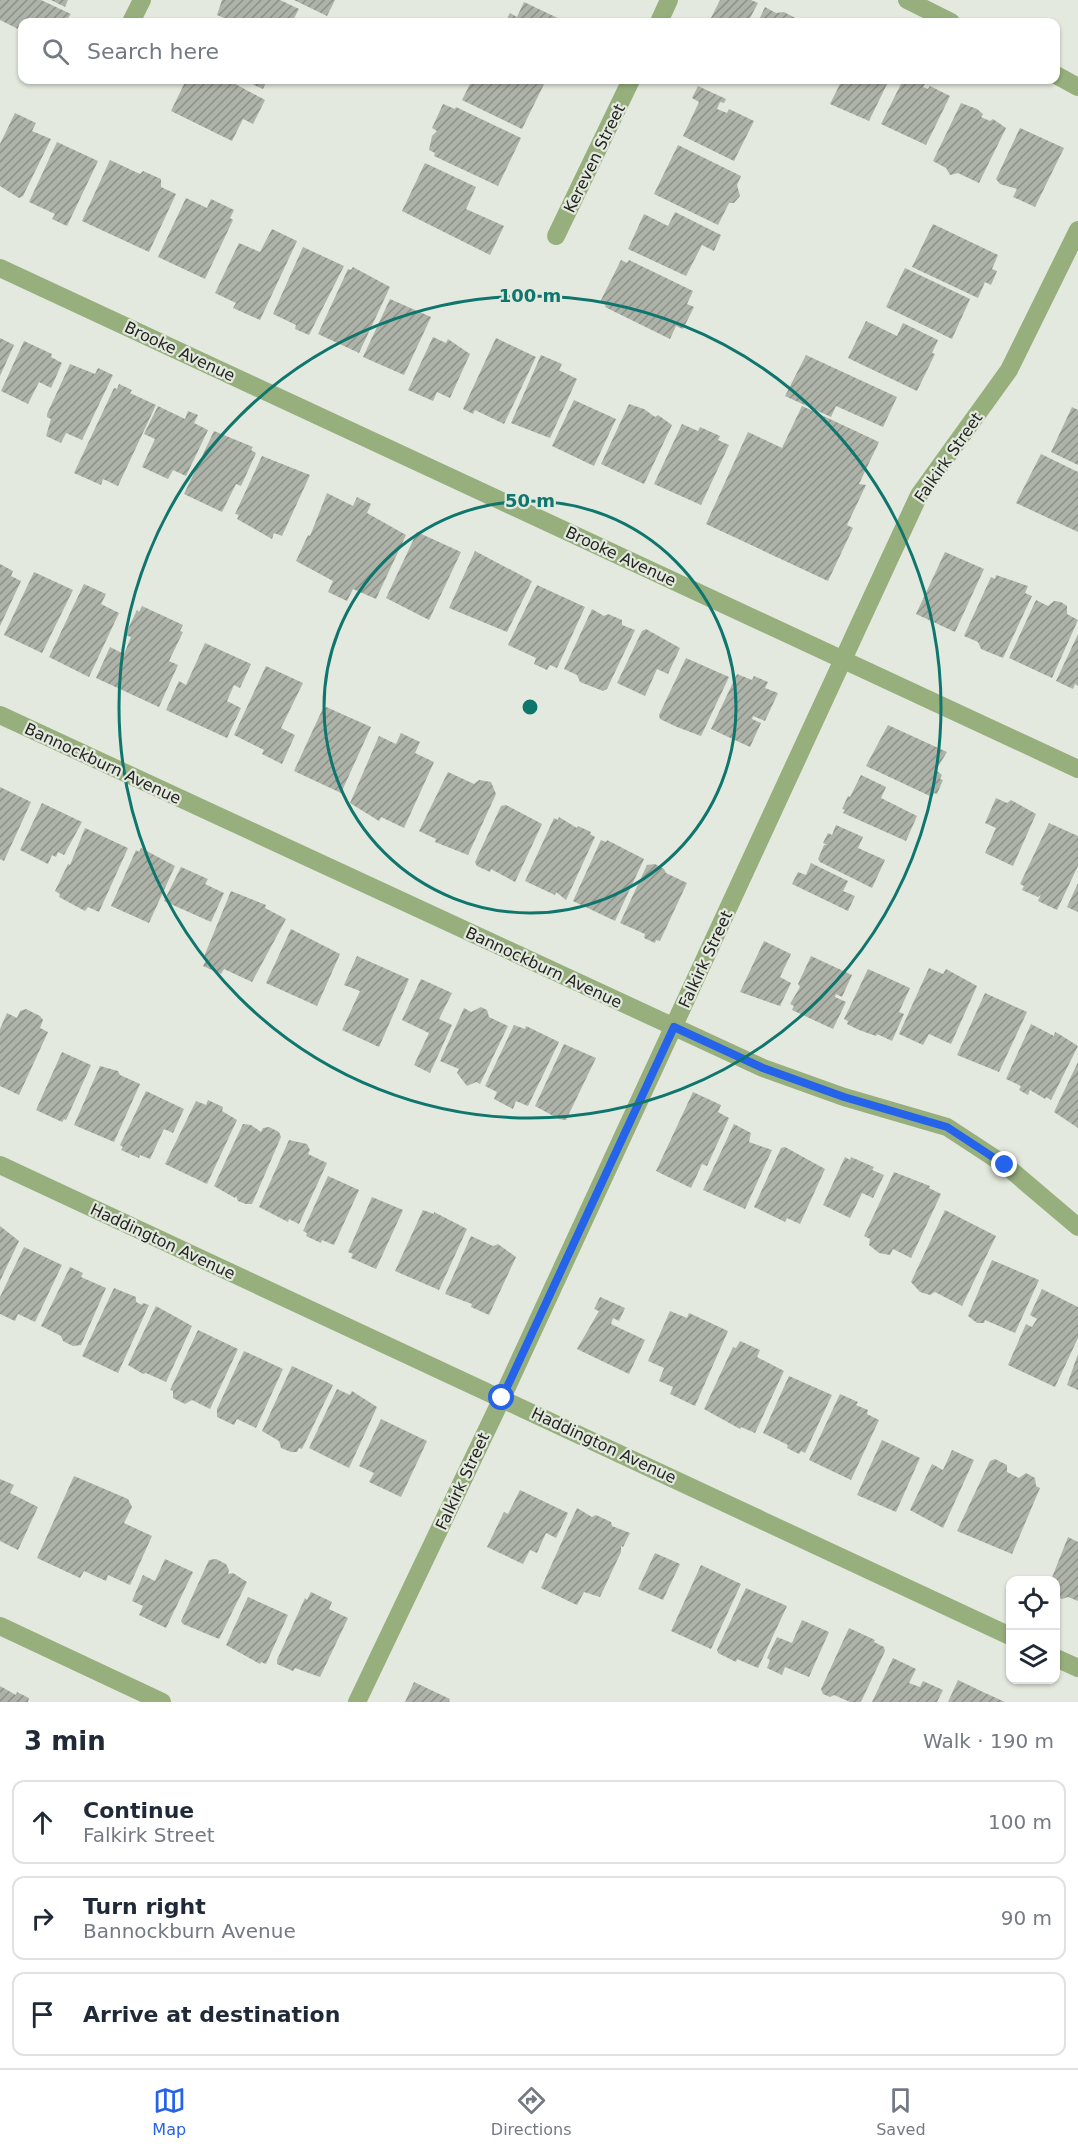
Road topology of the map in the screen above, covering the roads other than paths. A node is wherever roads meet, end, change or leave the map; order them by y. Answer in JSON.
{"nodes":[{"id":1,"x":142,"y":0,"type":"edge"},
{"id":2,"x":669,"y":0,"type":"edge"},
{"id":3,"x":907,"y":0,"type":"edge"},
{"id":4,"x":133,"y":18,"type":"edge"},
{"id":5,"x":661,"y":18,"type":"edge"},
{"id":6,"x":943,"y":18,"type":"edge"},
{"id":7,"x":1060,"y":77,"type":"edge"},
{"id":8,"x":629,"y":84,"type":"edge"},
{"id":9,"x":1078,"y":87,"type":"edge"},
{"id":10,"x":1078,"y":230,"type":"edge"},
{"id":11,"x":556,"y":236,"type":"dead end"},
{"id":12,"x":0,"y":268,"type":"edge"},
{"id":13,"x":843,"y":660,"type":"junction"},
{"id":14,"x":0,"y":715,"type":"edge"},
{"id":15,"x":1078,"y":769,"type":"edge"},
{"id":16,"x":674,"y":1027,"type":"junction"},
{"id":17,"x":0,"y":1165,"type":"edge"},
{"id":18,"x":1078,"y":1227,"type":"edge"},
{"id":19,"x":502,"y":1398,"type":"junction"},
{"id":20,"x":0,"y":1626,"type":"edge"},
{"id":21,"x":1006,"y":1634,"type":"edge"},
{"id":22,"x":1060,"y":1660,"type":"edge"},
{"id":23,"x":1078,"y":1668,"type":"edge"},
{"id":24,"x":162,"y":1702,"type":"edge"},
{"id":25,"x":357,"y":1702,"type":"edge"}],
"edges":[{"from":1,"to":4,"type":"street"},
{"from":2,"to":5,"type":"street"},
{"from":3,"to":6,"type":"street"},
{"from":7,"to":9,"type":"street"},
{"from":8,"to":11,"type":"street","name":"Kereven Street"},
{"from":10,"to":13,"type":"street","name":"Falkirk Street"},
{"from":12,"to":13,"type":"street","name":"Brooke Avenue"},
{"from":13,"to":15,"type":"street","name":"Brooke Avenue"},
{"from":13,"to":16,"type":"street","name":"Falkirk Street"},
{"from":14,"to":16,"type":"street","name":"Bannockburn Avenue"},
{"from":16,"to":18,"type":"street","name":"Bannockburn Avenue"},
{"from":16,"to":19,"type":"street","name":"Falkirk Street"},
{"from":17,"to":19,"type":"street","name":"Haddington Avenue"},
{"from":19,"to":21,"type":"street","name":"Haddington Avenue"},
{"from":19,"to":25,"type":"street","name":"Falkirk Street"},
{"from":20,"to":24,"type":"street"},
{"from":22,"to":23,"type":"street"}]}
